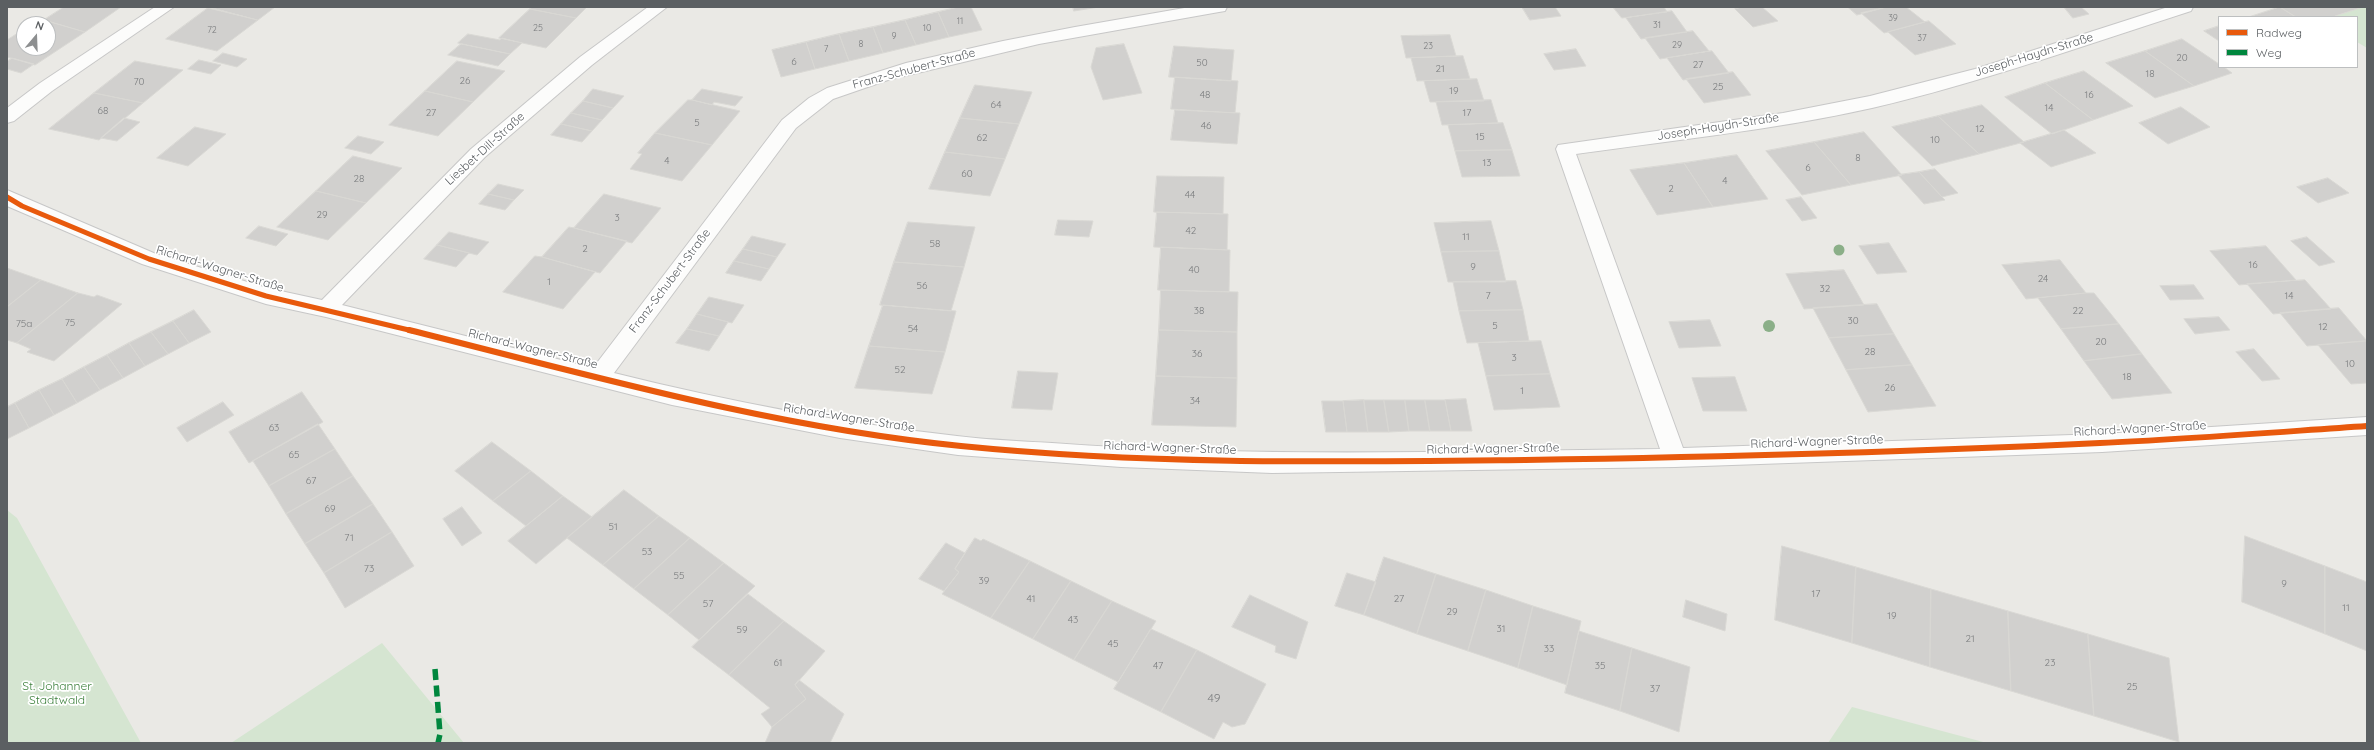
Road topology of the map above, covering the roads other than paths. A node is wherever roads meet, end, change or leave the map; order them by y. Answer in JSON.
{"nodes":[{"id":1,"x":166,"y":7,"type":"edge"},
{"id":2,"x":659,"y":7,"type":"edge"},
{"id":3,"x":1219,"y":7,"type":"edge"},
{"id":4,"x":2185,"y":7,"type":"edge"},
{"id":5,"x":7,"y":117,"type":"edge"},
{"id":6,"x":7,"y":197,"type":"edge"},
{"id":7,"x":326,"y":309,"type":"junction"},
{"id":8,"x":598,"y":377,"type":"junction"},
{"id":9,"x":2367,"y":426,"type":"edge"},
{"id":10,"x":1675,"y":458,"type":"junction"}],
"edges":[{"from":1,"to":5,"type":"street"},
{"from":2,"to":7,"type":"street","name":"Liesbet-Dill-Straße"},
{"from":3,"to":8,"type":"street","name":"Franz-Schubert-Straße"},
{"from":4,"to":10,"type":"street","name":"Joseph-Haydn-Straße"},
{"from":6,"to":7,"type":"street","name":"Richard-Wagner-Straße"},
{"from":7,"to":8,"type":"street","name":"Richard-Wagner-Straße"},
{"from":8,"to":10,"type":"street","name":"Richard-Wagner-Straße"},
{"from":9,"to":10,"type":"street","name":"Richard-Wagner-Straße"}]}
